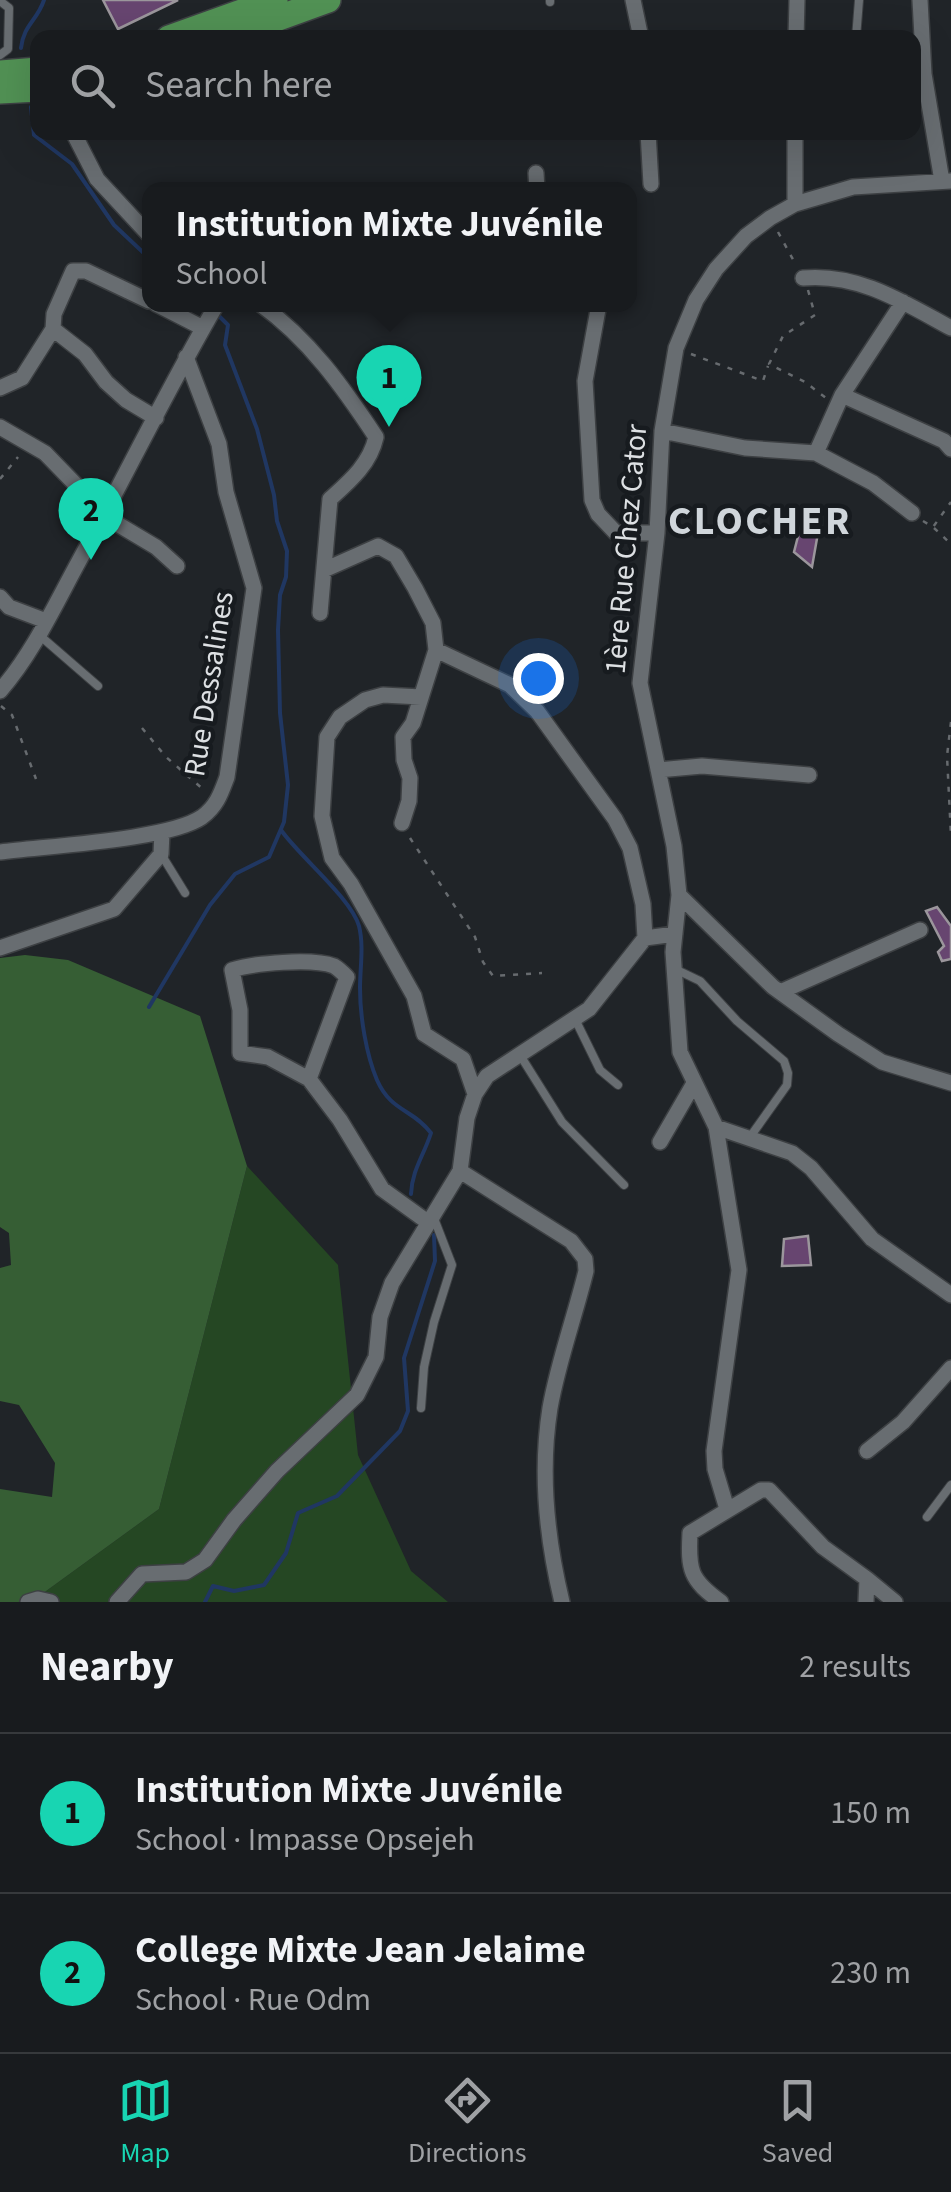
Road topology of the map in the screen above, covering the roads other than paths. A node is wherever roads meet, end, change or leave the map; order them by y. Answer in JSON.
{"nodes":[{"id":1,"x":275,"y":0,"type":"edge"},
{"id":2,"x":328,"y":0,"type":"edge"},
{"id":3,"x":633,"y":0,"type":"edge"},
{"id":4,"x":797,"y":0,"type":"edge"},
{"id":5,"x":858,"y":0,"type":"edge"},
{"id":6,"x":920,"y":0,"type":"edge"},
{"id":7,"x":0,"y":2,"type":"edge"},
{"id":8,"x":236,"y":20,"type":"edge"},
{"id":9,"x":199,"y":30,"type":"edge"},
{"id":10,"x":639,"y":30,"type":"edge"},
{"id":11,"x":796,"y":30,"type":"edge"},
{"id":12,"x":856,"y":30,"type":"edge"},
{"id":13,"x":16,"y":77,"type":"edge"},
{"id":14,"x":77,"y":140,"type":"edge"},
{"id":15,"x":648,"y":140,"type":"edge"},
{"id":16,"x":795,"y":140,"type":"edge"},
{"id":17,"x":946,"y":181,"type":"edge"},
{"id":18,"x":651,"y":184,"type":"dead end"},
{"id":19,"x":795,"y":204,"type":"junction"},
{"id":20,"x":142,"y":227,"type":"edge"},
{"id":21,"x":803,"y":278,"type":"road end"},
{"id":22,"x":142,"y":298,"type":"edge"},
{"id":23,"x":904,"y":302,"type":"junction"},
{"id":24,"x":170,"y":312,"type":"edge"},
{"id":25,"x":212,"y":312,"type":"edge"},
{"id":26,"x":271,"y":312,"type":"edge"},
{"id":27,"x":598,"y":312,"type":"edge"},
{"id":28,"x":203,"y":328,"type":"junction"},
{"id":29,"x":951,"y":328,"type":"edge"},
{"id":30,"x":53,"y":329,"type":"junction"},
{"id":31,"x":186,"y":357,"type":"junction"},
{"id":32,"x":0,"y":388,"type":"edge"},
{"id":33,"x":839,"y":401,"type":"junction"},
{"id":34,"x":156,"y":418,"type":"junction"},
{"id":35,"x":0,"y":428,"type":"edge"},
{"id":36,"x":662,"y":432,"type":"junction"},
{"id":37,"x":951,"y":449,"type":"edge"},
{"id":38,"x":816,"y":453,"type":"junction"},
{"id":39,"x":107,"y":509,"type":"junction"},
{"id":40,"x":912,"y":513,"type":"road end"},
{"id":41,"x":657,"y":532,"type":"junction"},
{"id":42,"x":178,"y":566,"type":"dead end"},
{"id":43,"x":324,"y":570,"type":"junction"},
{"id":44,"x":0,"y":598,"type":"edge"},
{"id":45,"x":320,"y":613,"type":"dead end"},
{"id":46,"x":42,"y":628,"type":"junction"},
{"id":47,"x":436,"y":650,"type":"junction"},
{"id":48,"x":98,"y":686,"type":"dead end"},
{"id":49,"x":0,"y":691,"type":"edge"},
{"id":50,"x":421,"y":697,"type":"junction"},
{"id":51,"x":658,"y":770,"type":"junction"},
{"id":52,"x":809,"y":776,"type":"dead end"},
{"id":53,"x":402,"y":823,"type":"road end"},
{"id":54,"x":162,"y":832,"type":"junction"},
{"id":55,"x":0,"y":852,"type":"edge"},
{"id":56,"x":161,"y":854,"type":"junction"},
{"id":57,"x":185,"y":893,"type":"dead end"},
{"id":58,"x":679,"y":895,"type":"junction"},
{"id":59,"x":920,"y":930,"type":"dead end"},
{"id":60,"x":674,"y":934,"type":"junction"},
{"id":61,"x":645,"y":938,"type":"junction"},
{"id":62,"x":0,"y":948,"type":"edge"},
{"id":63,"x":675,"y":969,"type":"junction"},
{"id":64,"x":780,"y":992,"type":"junction"},
{"id":65,"x":575,"y":1019,"type":"junction"},
{"id":66,"x":520,"y":1055,"type":"junction"},
{"id":67,"x":309,"y":1078,"type":"junction"},
{"id":68,"x":951,"y":1083,"type":"edge"},
{"id":69,"x":618,"y":1084,"type":"dead end"},
{"id":70,"x":693,"y":1086,"type":"junction"},
{"id":71,"x":475,"y":1094,"type":"junction"},
{"id":72,"x":716,"y":1127,"type":"junction"},
{"id":73,"x":750,"y":1137,"type":"junction"},
{"id":74,"x":660,"y":1142,"type":"dead end"},
{"id":75,"x":460,"y":1171,"type":"junction"},
{"id":76,"x":624,"y":1185,"type":"dead end"},
{"id":77,"x":429,"y":1222,"type":"junction"},
{"id":78,"x":951,"y":1295,"type":"edge"},
{"id":79,"x":948,"y":1377,"type":"edge"},
{"id":80,"x":421,"y":1408,"type":"dead end"},
{"id":81,"x":867,"y":1451,"type":"dead end"},
{"id":82,"x":951,"y":1485,"type":"edge"},
{"id":83,"x":727,"y":1509,"type":"junction"},
{"id":84,"x":926,"y":1517,"type":"dead end"},
{"id":85,"x":867,"y":1579,"type":"junction"},
{"id":86,"x":28,"y":1602,"type":"edge"},
{"id":87,"x":50,"y":1602,"type":"edge"},
{"id":88,"x":117,"y":1602,"type":"edge"},
{"id":89,"x":562,"y":1602,"type":"edge"},
{"id":90,"x":721,"y":1602,"type":"edge"},
{"id":91,"x":866,"y":1602,"type":"edge"},
{"id":92,"x":896,"y":1602,"type":"edge"}],
"edges":[{"from":1,"to":8,"type":"main road"},
{"from":2,"to":8,"type":"main road"},
{"from":3,"to":10,"type":"street"},
{"from":4,"to":11,"type":"street"},
{"from":5,"to":12,"type":"lane"},
{"from":6,"to":17,"type":"street"},
{"from":7,"to":13,"type":"lane"},
{"from":8,"to":9,"type":"main road"},
{"from":14,"to":20,"type":"street"},
{"from":15,"to":18,"type":"street"},
{"from":16,"to":19,"type":"street"},
{"from":17,"to":19,"type":"street","name":"1ère Rue Chez Cator"},
{"from":19,"to":36,"type":"street","name":"1ère Rue Chez Cator"},
{"from":21,"to":23,"type":"street"},
{"from":22,"to":30,"type":"street"},
{"from":23,"to":29,"type":"street"},
{"from":23,"to":33,"type":"street"},
{"from":24,"to":28,"type":"street"},
{"from":25,"to":28,"type":"street"},
{"from":26,"to":43,"type":"street"},
{"from":27,"to":41,"type":"street"},
{"from":28,"to":31,"type":"street"},
{"from":30,"to":32,"type":"street"},
{"from":30,"to":34,"type":"street"},
{"from":31,"to":34,"type":"street"},
{"from":31,"to":54,"type":"street","name":"Rue Dessalines"},
{"from":33,"to":37,"type":"street"},
{"from":33,"to":38,"type":"street"},
{"from":34,"to":39,"type":"street"},
{"from":35,"to":39,"type":"street"},
{"from":36,"to":38,"type":"street"},
{"from":36,"to":41,"type":"street","name":"1ère Rue Chez Cator"},
{"from":38,"to":40,"type":"street"},
{"from":39,"to":42,"type":"street"},
{"from":39,"to":46,"type":"street"},
{"from":41,"to":51,"type":"street","name":"1ère Rue Chez Cator"},
{"from":43,"to":45,"type":"street"},
{"from":43,"to":47,"type":"street"},
{"from":44,"to":46,"type":"street"},
{"from":46,"to":48,"type":"lane"},
{"from":46,"to":49,"type":"street"},
{"from":47,"to":50,"type":"street"},
{"from":47,"to":61,"type":"street"},
{"from":50,"to":53,"type":"street"},
{"from":50,"to":71,"type":"street"},
{"from":51,"to":52,"type":"street"},
{"from":51,"to":58,"type":"street","name":"1ère Rue Chez Cator"},
{"from":54,"to":55,"type":"street","name":"Rue Dessalines"},
{"from":54,"to":56,"type":"street"},
{"from":56,"to":57,"type":"lane"},
{"from":56,"to":62,"type":"street"},
{"from":58,"to":60,"type":"street","name":"1ère Rue Chez Cator"},
{"from":58,"to":64,"type":"street"},
{"from":59,"to":64,"type":"street"},
{"from":60,"to":61,"type":"street"},
{"from":60,"to":63,"type":"street","name":"1ère Rue Chez Cator"},
{"from":61,"to":65,"type":"street"},
{"from":63,"to":70,"type":"street","name":"1ère Rue Chez Cator"},
{"from":63,"to":73,"type":"lane"},
{"from":64,"to":68,"type":"street"},
{"from":65,"to":66,"type":"street"},
{"from":65,"to":69,"type":"lane"},
{"from":66,"to":71,"type":"street"},
{"from":66,"to":76,"type":"lane"},
{"from":67,"to":67,"type":"street"},
{"from":67,"to":77,"type":"street"},
{"from":70,"to":72,"type":"street","name":"1ère Rue Chez Cator"},
{"from":70,"to":74,"type":"street"},
{"from":71,"to":75,"type":"street"},
{"from":72,"to":73,"type":"street"},
{"from":72,"to":83,"type":"street","name":"1ère Rue Chez Cator"},
{"from":73,"to":78,"type":"street"},
{"from":75,"to":77,"type":"street"},
{"from":75,"to":89,"type":"street"},
{"from":77,"to":80,"type":"lane"},
{"from":77,"to":88,"type":"street"},
{"from":79,"to":81,"type":"street"},
{"from":82,"to":84,"type":"lane"},
{"from":83,"to":85,"type":"street"},
{"from":83,"to":90,"type":"street"},
{"from":85,"to":91,"type":"street"},
{"from":85,"to":92,"type":"street"},
{"from":86,"to":87,"type":"street"}]}
